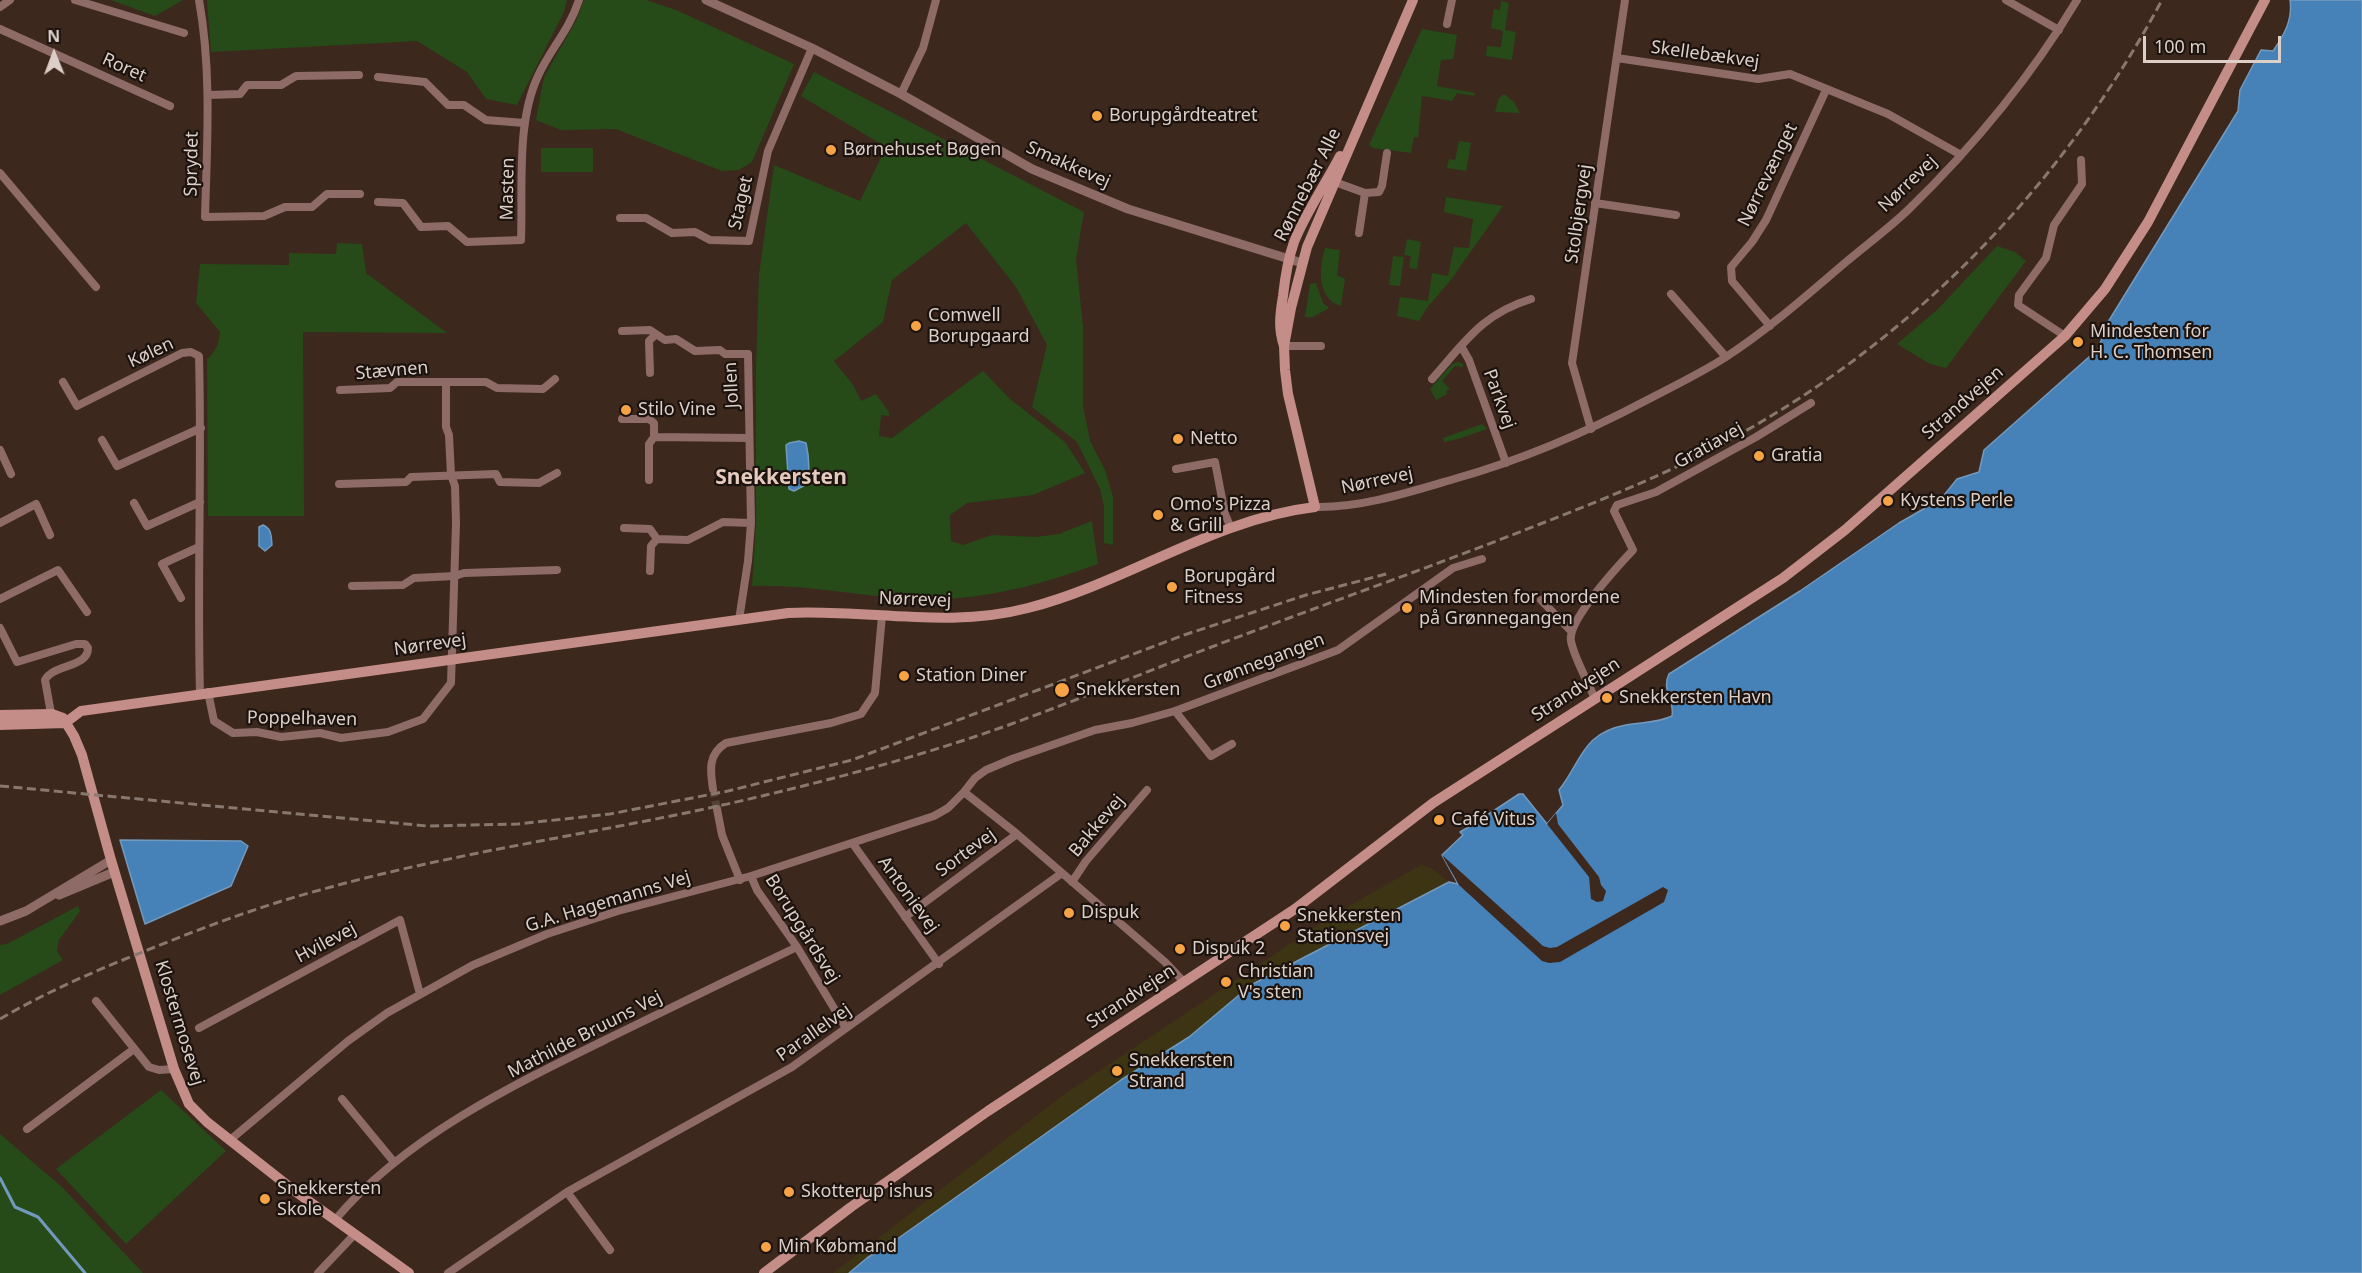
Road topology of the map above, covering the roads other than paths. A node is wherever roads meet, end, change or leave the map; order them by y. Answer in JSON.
{"nodes":[{"id":1,"x":10,"y":0,"type":"edge"},
{"id":2,"x":75,"y":0,"type":"edge"},
{"id":3,"x":199,"y":0,"type":"edge"},
{"id":4,"x":579,"y":0,"type":"edge"},
{"id":5,"x":706,"y":0,"type":"edge"},
{"id":6,"x":936,"y":0,"type":"edge"},
{"id":7,"x":1413,"y":0,"type":"edge"},
{"id":8,"x":1452,"y":0,"type":"edge"},
{"id":9,"x":1624,"y":0,"type":"edge"},
{"id":10,"x":2007,"y":0,"type":"edge"},
{"id":11,"x":2077,"y":0,"type":"edge"},
{"id":12,"x":2265,"y":0,"type":"edge"},
{"id":13,"x":0,"y":7,"type":"edge"},
{"id":14,"x":1447,"y":24,"type":"dead end"},
{"id":15,"x":0,"y":29,"type":"edge"},
{"id":16,"x":2059,"y":30,"type":"junction"},
{"id":17,"x":183,"y":33,"type":"dead end"},
{"id":18,"x":812,"y":48,"type":"junction"},
{"id":19,"x":1617,"y":58,"type":"junction"},
{"id":20,"x":359,"y":75,"type":"dead end"},
{"id":21,"x":378,"y":77,"type":"dead end"},
{"id":22,"x":1826,"y":90,"type":"junction"},
{"id":23,"x":901,"y":94,"type":"junction"},
{"id":24,"x":208,"y":95,"type":"junction"},
{"id":25,"x":170,"y":105,"type":"dead end"},
{"id":26,"x":524,"y":123,"type":"junction"},
{"id":27,"x":1387,"y":153,"type":"dead end"},
{"id":28,"x":1961,"y":155,"type":"junction"},
{"id":29,"x":2081,"y":160,"type":"dead end"},
{"id":30,"x":0,"y":173,"type":"edge"},
{"id":31,"x":1332,"y":181,"type":"junction"},
{"id":32,"x":1365,"y":193,"type":"junction"},
{"id":33,"x":360,"y":194,"type":"dead end"},
{"id":34,"x":378,"y":202,"type":"dead end"},
{"id":35,"x":1595,"y":203,"type":"junction"},
{"id":36,"x":1676,"y":215,"type":"dead end"},
{"id":37,"x":620,"y":218,"type":"dead end"},
{"id":38,"x":1359,"y":233,"type":"dead end"},
{"id":39,"x":1290,"y":259,"type":"junction"},
{"id":40,"x":1302,"y":263,"type":"junction"},
{"id":41,"x":96,"y":287,"type":"dead end"},
{"id":42,"x":1671,"y":294,"type":"dead end"},
{"id":43,"x":1531,"y":299,"type":"dead end"},
{"id":44,"x":1770,"y":326,"type":"junction"},
{"id":45,"x":622,"y":331,"type":"dead end"},
{"id":46,"x":655,"y":336,"type":"junction"},
{"id":47,"x":2065,"y":336,"type":"junction"},
{"id":48,"x":1284,"y":346,"type":"junction"},
{"id":49,"x":1321,"y":346,"type":"dead end"},
{"id":50,"x":1461,"y":346,"type":"junction"},
{"id":51,"x":1726,"y":357,"type":"junction"},
{"id":52,"x":650,"y":373,"type":"dead end"},
{"id":53,"x":555,"y":379,"type":"dead end"},
{"id":54,"x":1432,"y":379,"type":"dead end"},
{"id":55,"x":63,"y":382,"type":"dead end"},
{"id":56,"x":446,"y":382,"type":"junction"},
{"id":57,"x":340,"y":390,"type":"dead end"},
{"id":58,"x":1811,"y":403,"type":"dead end"},
{"id":59,"x":622,"y":419,"type":"dead end"},
{"id":60,"x":201,"y":428,"type":"junction"},
{"id":61,"x":1591,"y":429,"type":"junction"},
{"id":62,"x":654,"y":437,"type":"junction"},
{"id":63,"x":748,"y":438,"type":"junction"},
{"id":64,"x":102,"y":440,"type":"dead end"},
{"id":65,"x":0,"y":450,"type":"edge"},
{"id":66,"x":1506,"y":463,"type":"junction"},
{"id":67,"x":1176,"y":469,"type":"dead end"},
{"id":68,"x":557,"y":473,"type":"dead end"},
{"id":69,"x":11,"y":474,"type":"dead end"},
{"id":70,"x":451,"y":475,"type":"junction"},
{"id":71,"x":649,"y":480,"type":"dead end"},
{"id":72,"x":339,"y":484,"type":"dead end"},
{"id":73,"x":200,"y":502,"type":"junction"},
{"id":74,"x":134,"y":503,"type":"dead end"},
{"id":75,"x":1315,"y":507,"type":"junction"},
{"id":76,"x":0,"y":523,"type":"edge"},
{"id":77,"x":751,"y":524,"type":"junction"},
{"id":78,"x":624,"y":528,"type":"dead end"},
{"id":79,"x":1231,"y":528,"type":"junction"},
{"id":80,"x":50,"y":535,"type":"dead end"},
{"id":81,"x":657,"y":539,"type":"junction"},
{"id":82,"x":199,"y":547,"type":"junction"},
{"id":83,"x":1482,"y":559,"type":"dead end"},
{"id":84,"x":557,"y":570,"type":"dead end"},
{"id":85,"x":650,"y":571,"type":"dead end"},
{"id":86,"x":455,"y":576,"type":"junction"},
{"id":87,"x":352,"y":585,"type":"dead end"},
{"id":88,"x":0,"y":598,"type":"edge"},
{"id":89,"x":181,"y":598,"type":"dead end"},
{"id":90,"x":1541,"y":600,"type":"dead end"},
{"id":91,"x":87,"y":612,"type":"dead end"},
{"id":92,"x":882,"y":616,"type":"junction"},
{"id":93,"x":739,"y":620,"type":"junction"},
{"id":94,"x":0,"y":628,"type":"edge"},
{"id":95,"x":1571,"y":631,"type":"junction"},
{"id":96,"x":452,"y":659,"type":"junction"},
{"id":97,"x":204,"y":693,"type":"junction"},
{"id":98,"x":1594,"y":697,"type":"junction"},
{"id":99,"x":1175,"y":711,"type":"junction"},
{"id":100,"x":0,"y":715,"type":"edge"},
{"id":101,"x":52,"y":718,"type":"junction"},
{"id":102,"x":65,"y":723,"type":"junction"},
{"id":103,"x":0,"y":725,"type":"edge"},
{"id":104,"x":1232,"y":744,"type":"dead end"},
{"id":105,"x":713,"y":789,"type":"tunnel mouth"},
{"id":106,"x":1147,"y":790,"type":"dead end"},
{"id":107,"x":964,"y":792,"type":"junction"},
{"id":108,"x":717,"y":809,"type":"tunnel mouth"},
{"id":109,"x":1017,"y":834,"type":"junction"},
{"id":110,"x":853,"y":844,"type":"junction"},
{"id":111,"x":111,"y":860,"type":"junction"},
{"id":112,"x":114,"y":872,"type":"junction"},
{"id":113,"x":1062,"y":873,"type":"junction"},
{"id":114,"x":751,"y":876,"type":"junction"},
{"id":115,"x":740,"y":880,"type":"junction"},
{"id":116,"x":1072,"y":882,"type":"junction"},
{"id":117,"x":46,"y":899,"type":"junction"},
{"id":118,"x":905,"y":917,"type":"junction"},
{"id":119,"x":0,"y":921,"type":"edge"},
{"id":120,"x":797,"y":947,"type":"junction"},
{"id":121,"x":939,"y":964,"type":"junction"},
{"id":122,"x":1184,"y":982,"type":"junction"},
{"id":123,"x":420,"y":994,"type":"junction"},
{"id":124,"x":96,"y":1001,"type":"dead end"},
{"id":125,"x":199,"y":1028,"type":"dead end"},
{"id":126,"x":846,"y":1028,"type":"junction"},
{"id":127,"x":134,"y":1049,"type":"junction"},
{"id":128,"x":174,"y":1069,"type":"junction"},
{"id":129,"x":342,"y":1100,"type":"dead end"},
{"id":130,"x":27,"y":1129,"type":"dead end"},
{"id":131,"x":230,"y":1140,"type":"junction"},
{"id":132,"x":394,"y":1162,"type":"junction"},
{"id":133,"x":567,"y":1192,"type":"junction"},
{"id":134,"x":335,"y":1220,"type":"junction"},
{"id":135,"x":354,"y":1235,"type":"junction"},
{"id":136,"x":610,"y":1250,"type":"dead end"},
{"id":137,"x":318,"y":1273,"type":"edge"},
{"id":138,"x":409,"y":1273,"type":"edge"},
{"id":139,"x":448,"y":1273,"type":"edge"},
{"id":140,"x":764,"y":1273,"type":"edge"}],
"edges":[{"from":1,"to":13,"type":"street"},
{"from":2,"to":17,"type":"street"},
{"from":3,"to":24,"type":"street","name":"Sprydet"},
{"from":4,"to":26,"type":"street","name":"Masten"},
{"from":5,"to":18,"type":"street","name":"Smakkevej"},
{"from":6,"to":23,"type":"street"},
{"from":7,"to":31,"type":"main road","name":"Rønnebær Alle"},
{"from":8,"to":14,"type":"street"},
{"from":9,"to":19,"type":"street","name":"Stolbjergvej"},
{"from":10,"to":16,"type":"street"},
{"from":11,"to":16,"type":"street","name":"Nørrevej"},
{"from":12,"to":47,"type":"main road","name":"Strandvejen"},
{"from":15,"to":25,"type":"street","name":"Roret"},
{"from":16,"to":28,"type":"street","name":"Nørrevej"},
{"from":18,"to":23,"type":"street","name":"Smakkevej"},
{"from":18,"to":37,"type":"street","name":"Staget"},
{"from":19,"to":22,"type":"street","name":"Skellebækvej"},
{"from":19,"to":35,"type":"street","name":"Stolbjergvej"},
{"from":20,"to":24,"type":"street"},
{"from":21,"to":26,"type":"street"},
{"from":22,"to":28,"type":"street"},
{"from":22,"to":44,"type":"street","name":"Nørrevænget"},
{"from":23,"to":39,"type":"street","name":"Smakkevej"},
{"from":24,"to":33,"type":"street","name":"Sprydet"},
{"from":26,"to":34,"type":"street","name":"Masten"},
{"from":27,"to":32,"type":"street"},
{"from":28,"to":44,"type":"street","name":"Nørrevej"},
{"from":29,"to":47,"type":"street"},
{"from":30,"to":41,"type":"street"},
{"from":31,"to":32,"type":"street"},
{"from":31,"to":39,"type":"main road","name":"Rønnebær Alle"},
{"from":31,"to":40,"type":"main road","name":"Rønnebær Alle"},
{"from":32,"to":38,"type":"street"},
{"from":35,"to":36,"type":"street"},
{"from":35,"to":61,"type":"street","name":"Stolbjergvej"},
{"from":39,"to":40,"type":"street","name":"Smakkevej"},
{"from":39,"to":48,"type":"main road","name":"Rønnebær Alle"},
{"from":40,"to":48,"type":"main road","name":"Rønnebær Alle"},
{"from":42,"to":51,"type":"street"},
{"from":43,"to":50,"type":"street"},
{"from":44,"to":51,"type":"street","name":"Nørrevej"},
{"from":45,"to":46,"type":"street","name":"Jollen"},
{"from":46,"to":52,"type":"street"},
{"from":46,"to":63,"type":"street","name":"Jollen"},
{"from":47,"to":98,"type":"main road","name":"Strandvejen"},
{"from":48,"to":49,"type":"street"},
{"from":48,"to":75,"type":"main road","name":"Rønnebær Alle"},
{"from":50,"to":54,"type":"street"},
{"from":50,"to":66,"type":"street","name":"Parkvej"},
{"from":51,"to":61,"type":"street","name":"Nørrevej"},
{"from":53,"to":56,"type":"street","name":"Stævnen"},
{"from":55,"to":60,"type":"street","name":"Kølen"},
{"from":56,"to":57,"type":"street","name":"Stævnen"},
{"from":56,"to":70,"type":"street","name":"Stævnen"},
{"from":58,"to":95,"type":"street","name":"Gratiavej"},
{"from":59,"to":62,"type":"street"},
{"from":60,"to":64,"type":"street"},
{"from":60,"to":73,"type":"street","name":"Kølen"},
{"from":61,"to":66,"type":"street","name":"Nørrevej"},
{"from":62,"to":63,"type":"street"},
{"from":62,"to":71,"type":"street"},
{"from":63,"to":77,"type":"street","name":"Jollen"},
{"from":65,"to":69,"type":"street"},
{"from":66,"to":75,"type":"street","name":"Nørrevej"},
{"from":67,"to":79,"type":"street"},
{"from":68,"to":70,"type":"street"},
{"from":70,"to":72,"type":"street"},
{"from":70,"to":86,"type":"street","name":"Stævnen"},
{"from":73,"to":74,"type":"street"},
{"from":73,"to":82,"type":"street","name":"Kølen"},
{"from":75,"to":79,"type":"main road","name":"Nørrevej"},
{"from":76,"to":80,"type":"street"},
{"from":77,"to":81,"type":"street"},
{"from":77,"to":93,"type":"street","name":"Jollen"},
{"from":78,"to":81,"type":"street"},
{"from":79,"to":92,"type":"main road","name":"Nørrevej"},
{"from":81,"to":85,"type":"street"},
{"from":82,"to":89,"type":"street"},
{"from":82,"to":97,"type":"street","name":"Kølen"},
{"from":83,"to":99,"type":"street","name":"Grønnegangen"},
{"from":84,"to":86,"type":"street"},
{"from":86,"to":87,"type":"street"},
{"from":86,"to":96,"type":"street","name":"Stævnen"},
{"from":88,"to":91,"type":"street"},
{"from":90,"to":95,"type":"street"},
{"from":92,"to":93,"type":"main road","name":"Nørrevej"},
{"from":92,"to":105,"type":"street"},
{"from":93,"to":96,"type":"main road","name":"Nørrevej"},
{"from":94,"to":101,"type":"street"},
{"from":95,"to":98,"type":"street"},
{"from":96,"to":97,"type":"main road","name":"Nørrevej"},
{"from":96,"to":97,"type":"street","name":"Poppelhaven"},
{"from":97,"to":102,"type":"main road","name":"Nørrevej"},
{"from":98,"to":122,"type":"main road","name":"Strandvejen"},
{"from":99,"to":104,"type":"street"},
{"from":99,"to":107,"type":"street","name":"Grønnegangen"},
{"from":100,"to":101,"type":"main road"},
{"from":101,"to":102,"type":"main road"},
{"from":101,"to":103,"type":"main road"},
{"from":102,"to":111,"type":"main road","name":"Klostermosevej"},
{"from":106,"to":116,"type":"street","name":"Bakkevej"},
{"from":107,"to":109,"type":"street"},
{"from":107,"to":110,"type":"street","name":"G.A. Hagemanns Vej"},
{"from":108,"to":115,"type":"street","name":"Borupgårdsvej"},
{"from":109,"to":113,"type":"street"},
{"from":109,"to":118,"type":"street","name":"Sortevej"},
{"from":110,"to":114,"type":"street","name":"G.A. Hagemanns Vej"},
{"from":110,"to":118,"type":"street","name":"Antonievej"},
{"from":111,"to":112,"type":"main road","name":"Klostermosevej"},
{"from":111,"to":117,"type":"street"},
{"from":112,"to":117,"type":"street"},
{"from":112,"to":128,"type":"main road","name":"Klostermosevej"},
{"from":113,"to":116,"type":"street"},
{"from":113,"to":121,"type":"street","name":"Parallelvej"},
{"from":114,"to":115,"type":"street","name":"G.A. Hagemanns Vej"},
{"from":114,"to":120,"type":"street","name":"Borupgårdsvej"},
{"from":115,"to":123,"type":"street","name":"G.A. Hagemanns Vej"},
{"from":116,"to":122,"type":"street"},
{"from":117,"to":119,"type":"street"},
{"from":118,"to":121,"type":"street","name":"Antonievej"},
{"from":120,"to":126,"type":"street","name":"Borupgårdsvej"},
{"from":120,"to":132,"type":"street","name":"Mathilde Bruuns Vej"},
{"from":121,"to":126,"type":"street","name":"Parallelvej"},
{"from":122,"to":140,"type":"main road","name":"Strandvejen"},
{"from":123,"to":125,"type":"street","name":"Hvilevej"},
{"from":123,"to":131,"type":"street","name":"G.A. Hagemanns Vej"},
{"from":124,"to":127,"type":"street"},
{"from":126,"to":133,"type":"street","name":"Parallelvej"},
{"from":127,"to":128,"type":"street"},
{"from":127,"to":130,"type":"street"},
{"from":128,"to":131,"type":"main road","name":"Klostermosevej"},
{"from":129,"to":132,"type":"street"},
{"from":131,"to":134,"type":"main road","name":"Klostermosevej"},
{"from":132,"to":134,"type":"street","name":"Mathilde Bruuns Vej"},
{"from":133,"to":136,"type":"street"},
{"from":133,"to":139,"type":"street","name":"Parallelvej"},
{"from":134,"to":135,"type":"main road","name":"Klostermosevej"},
{"from":135,"to":137,"type":"street"},
{"from":135,"to":138,"type":"main road","name":"Klostermosevej"}]}
